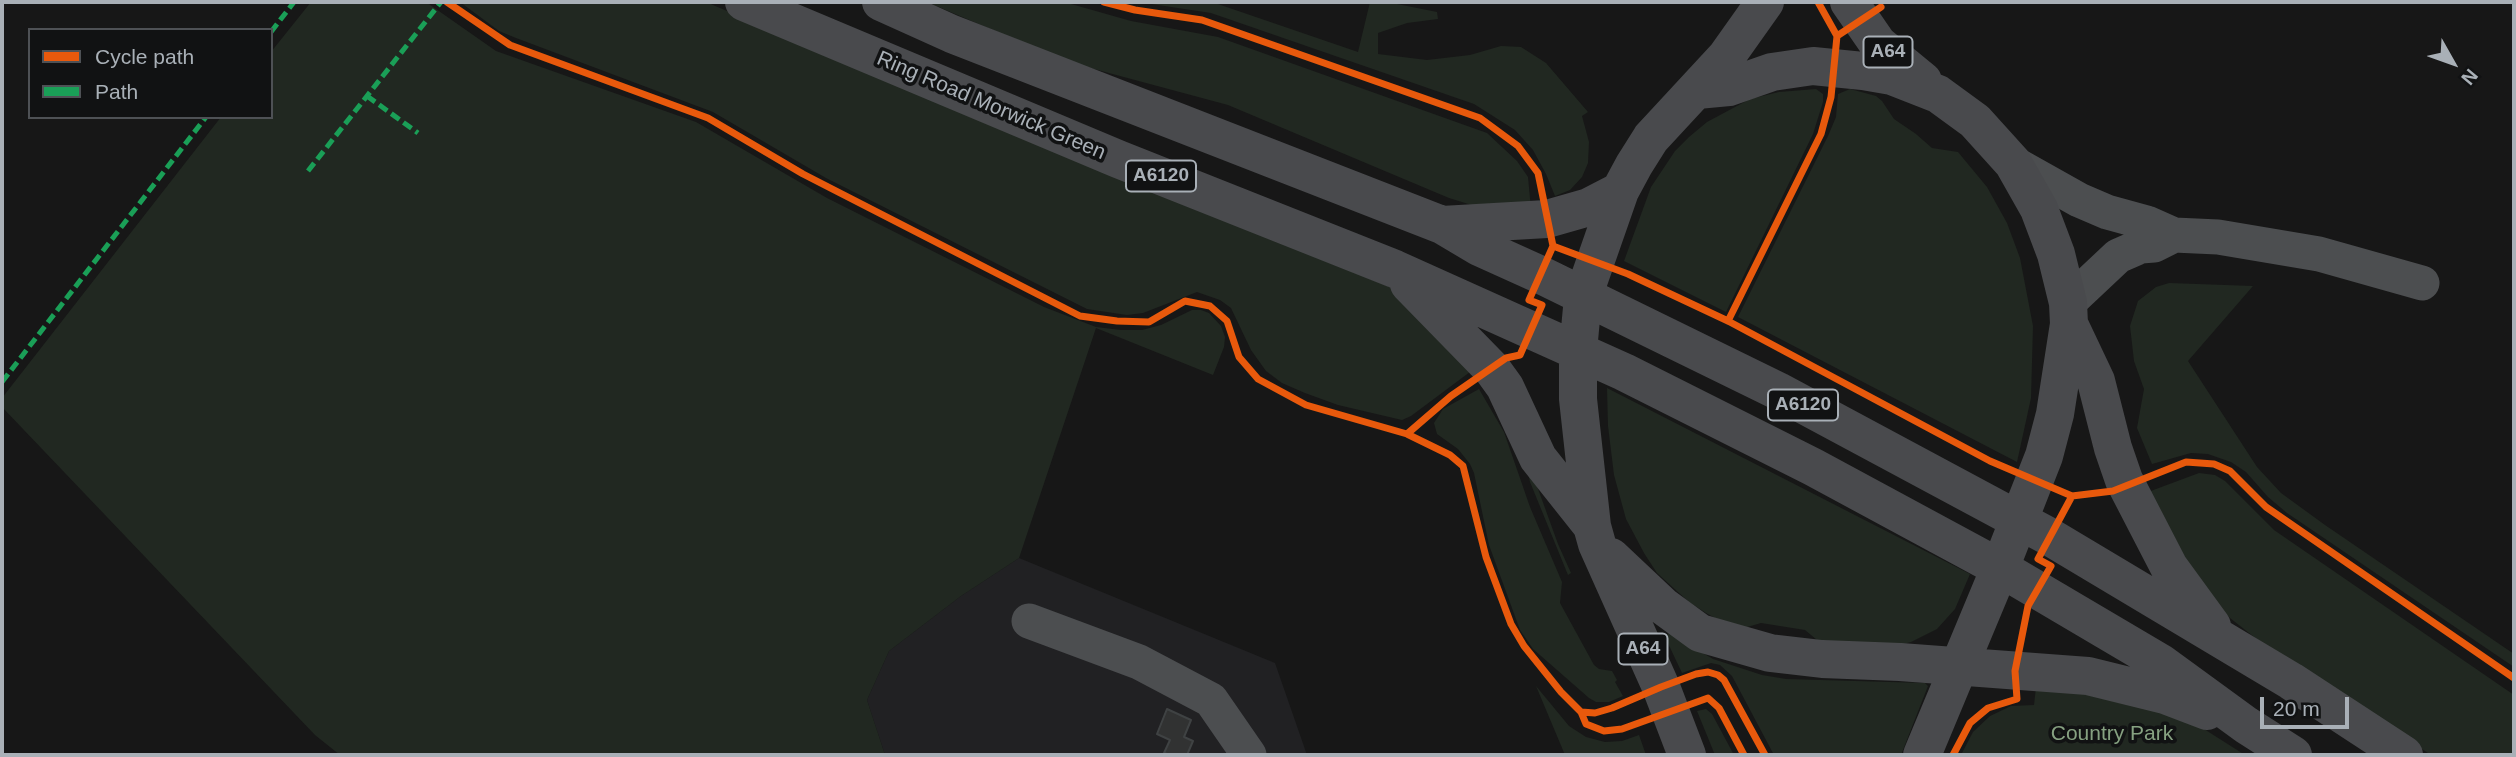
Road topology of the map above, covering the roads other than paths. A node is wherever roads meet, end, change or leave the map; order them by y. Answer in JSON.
{"nodes":[{"id":1,"x":744,"y":2,"type":"edge"},
{"id":2,"x":881,"y":2,"type":"edge"},
{"id":3,"x":1765,"y":2,"type":"edge"},
{"id":4,"x":1849,"y":2,"type":"edge"},
{"id":5,"x":1697,"y":90,"type":"junction"},
{"id":6,"x":1938,"y":94,"type":"junction"},
{"id":7,"x":2013,"y":163,"type":"junction"},
{"id":8,"x":1620,"y":191,"type":"junction"},
{"id":9,"x":1442,"y":225,"type":"junction"},
{"id":10,"x":2174,"y":235,"type":"junction"},
{"id":11,"x":1395,"y":269,"type":"junction"},
{"id":12,"x":2422,"y":283,"type":"dead end"},
{"id":13,"x":1583,"y":297,"type":"junction"},
{"id":14,"x":2069,"y":313,"type":"junction"},
{"id":15,"x":1578,"y":351,"type":"junction"},
{"id":16,"x":2020,"y":520,"type":"junction"},
{"id":17,"x":1594,"y":535,"type":"junction"},
{"id":18,"x":2000,"y":568,"type":"junction"},
{"id":19,"x":1029,"y":621,"type":"dead end"},
{"id":20,"x":2223,"y":640,"type":"junction"},
{"id":21,"x":1958,"y":667,"type":"junction"},
{"id":22,"x":2246,"y":725,"type":"junction"},
{"id":23,"x":1243,"y":752,"type":"edge"},
{"id":24,"x":1687,"y":755,"type":"edge"},
{"id":25,"x":1922,"y":755,"type":"edge"},
{"id":26,"x":2293,"y":755,"type":"edge"},
{"id":27,"x":2404,"y":755,"type":"edge"}],
"edges":[{"from":1,"to":11,"type":"highway","name":"Ring Road Morwick Green","number":"A6120"},
{"from":2,"to":9,"type":"highway","number":"A6120"},
{"from":3,"to":5,"type":"highway"},
{"from":4,"to":6,"type":"highway","number":"A64"},
{"from":5,"to":6,"type":"highway"},
{"from":5,"to":8,"type":"highway"},
{"from":6,"to":7,"type":"highway"},
{"from":7,"to":10,"type":"street"},
{"from":7,"to":14,"type":"highway"},
{"from":8,"to":9,"type":"highway","number":"A6120"},
{"from":8,"to":13,"type":"highway"},
{"from":9,"to":13,"type":"highway","number":"A6120"},
{"from":10,"to":12,"type":"street"},
{"from":10,"to":14,"type":"street"},
{"from":11,"to":15,"type":"highway","name":"Ring Road Morwick Green","number":"A6120"},
{"from":11,"to":17,"type":"highway","name":"Ring Road Morwick Green","number":"A6120"},
{"from":13,"to":15,"type":"highway"},
{"from":13,"to":16,"type":"highway","number":"A6120"},
{"from":14,"to":16,"type":"highway"},
{"from":14,"to":20,"type":"highway","number":"A6120"},
{"from":15,"to":17,"type":"highway"},
{"from":15,"to":18,"type":"highway","number":"A6120"},
{"from":16,"to":18,"type":"highway"},
{"from":16,"to":20,"type":"highway","number":"A6120"},
{"from":17,"to":21,"type":"highway"},
{"from":17,"to":24,"type":"highway","number":"A64"},
{"from":18,"to":21,"type":"highway"},
{"from":18,"to":22,"type":"highway","number":"A6120"},
{"from":19,"to":23,"type":"street"},
{"from":20,"to":27,"type":"highway","number":"A6120"},
{"from":21,"to":22,"type":"highway","number":"A6120"},
{"from":21,"to":25,"type":"highway"},
{"from":22,"to":26,"type":"highway","number":"A6120"}]}
